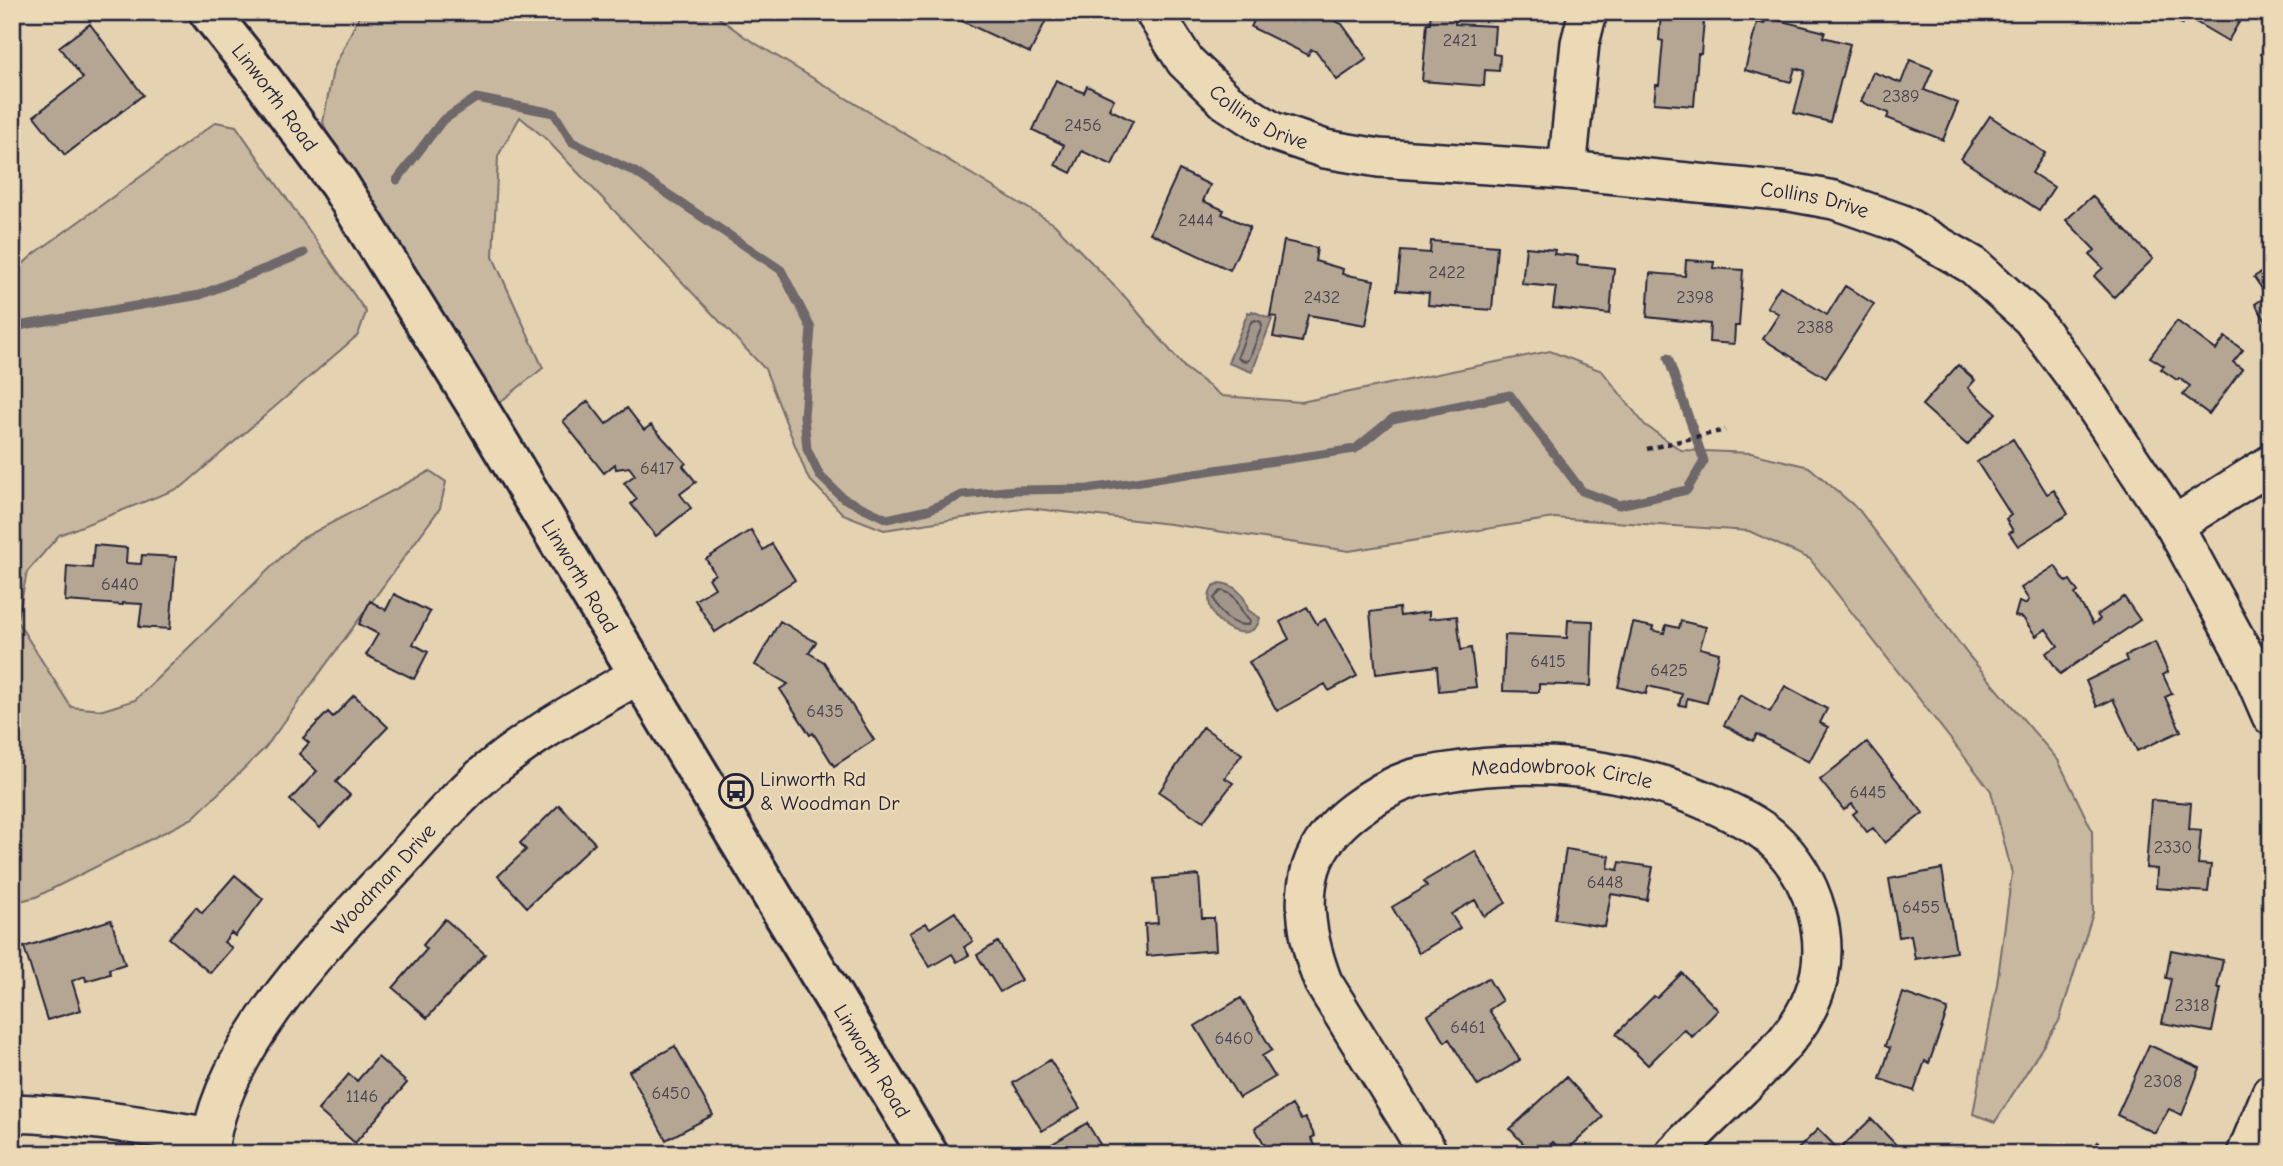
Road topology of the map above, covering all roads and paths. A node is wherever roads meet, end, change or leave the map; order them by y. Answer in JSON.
{"nodes":[{"id":1,"x":209,"y":12,"type":"edge"},
{"id":2,"x":1154,"y":12,"type":"edge"},
{"id":3,"x":1588,"y":12,"type":"edge"},
{"id":4,"x":1567,"y":170,"type":"junction"},
{"id":5,"x":1725,"y":429,"type":"dead end"},
{"id":6,"x":1647,"y":449,"type":"dead end"},
{"id":7,"x":2271,"y":464,"type":"edge"},
{"id":8,"x":2174,"y":526,"type":"junction"},
{"id":9,"x":640,"y":674,"type":"junction"},
{"id":10,"x":2271,"y":716,"type":"edge"},
{"id":11,"x":2271,"y":1093,"type":"edge"},
{"id":12,"x":12,"y":1113,"type":"edge"},
{"id":13,"x":210,"y":1145,"type":"edge"},
{"id":14,"x":928,"y":1154,"type":"edge"},
{"id":15,"x":1429,"y":1154,"type":"edge"},
{"id":16,"x":1674,"y":1154,"type":"edge"},
{"id":17,"x":2246,"y":1154,"type":"edge"}],
"edges":[{"from":1,"to":9,"type":"main road","name":"Linworth Road"},
{"from":2,"to":4,"type":"street","name":"Collins Drive"},
{"from":3,"to":4,"type":"street"},
{"from":4,"to":8,"type":"street","name":"Collins Drive"},
{"from":5,"to":6,"type":"path"},
{"from":7,"to":8,"type":"street"},
{"from":8,"to":10,"type":"street","name":"Collins Drive"},
{"from":9,"to":13,"type":"street","name":"Woodman Drive"},
{"from":9,"to":14,"type":"main road","name":"Linworth Road"},
{"from":11,"to":17,"type":"street"},
{"from":12,"to":13,"type":"street"},
{"from":15,"to":16,"type":"street","name":"Meadowbrook Circle"}]}
